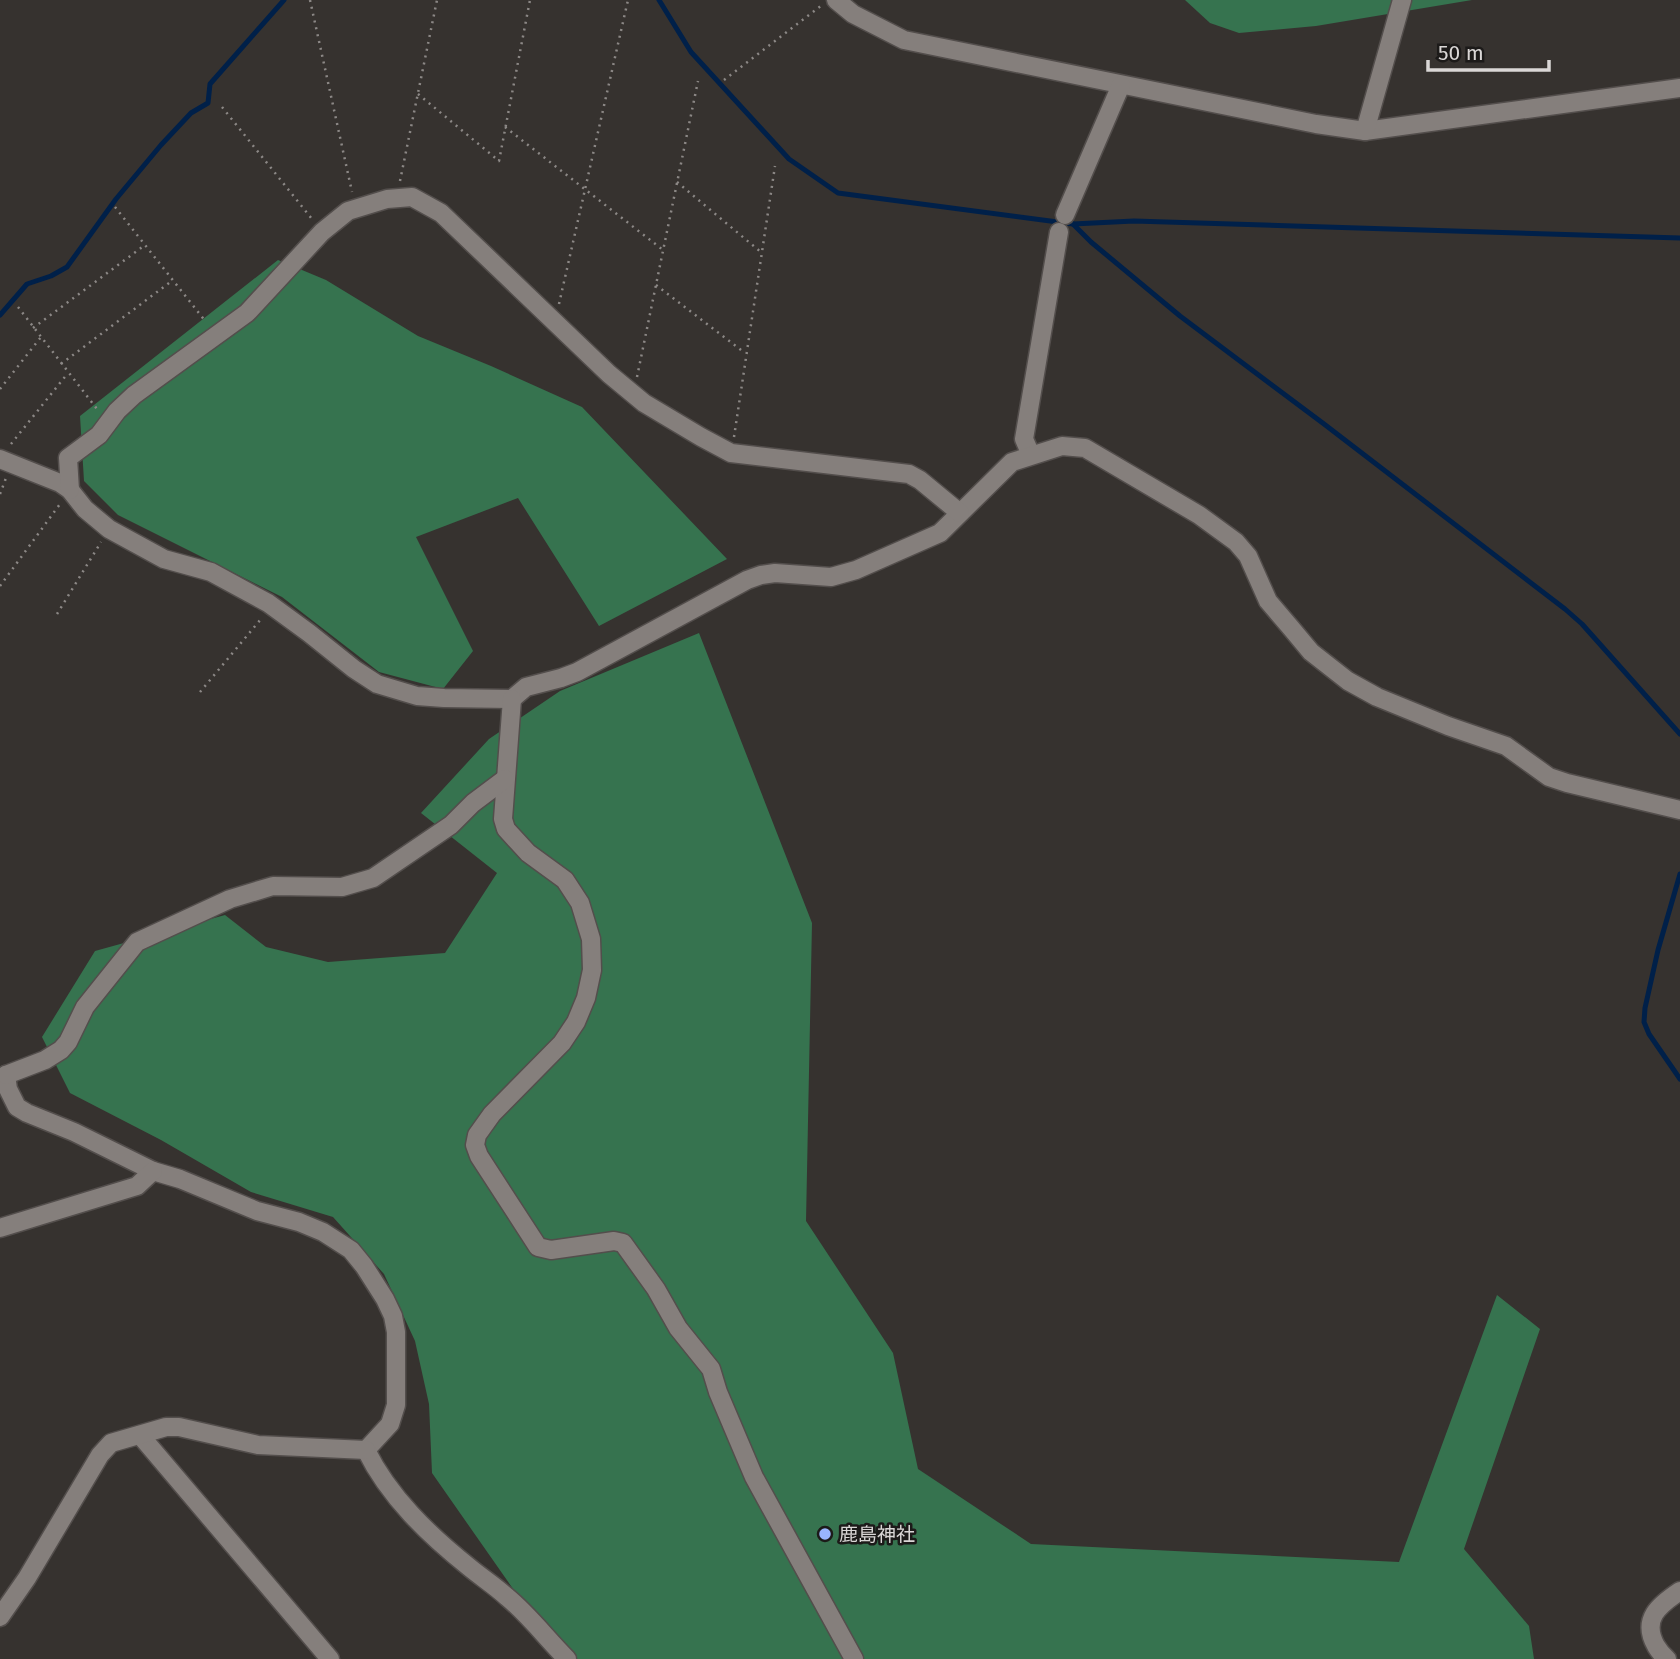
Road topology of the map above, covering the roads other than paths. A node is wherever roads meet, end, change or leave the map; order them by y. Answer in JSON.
{"nodes":[{"id":1,"x":835,"y":0,"type":"edge"},
{"id":2,"x":1402,"y":0,"type":"edge"},
{"id":3,"x":1121,"y":85,"type":"junction"},
{"id":4,"x":1680,"y":88,"type":"edge"},
{"id":5,"x":1365,"y":131,"type":"junction"},
{"id":6,"x":4,"y":453,"type":"edge"},
{"id":7,"x":1031,"y":455,"type":"junction"},
{"id":8,"x":70,"y":490,"type":"junction"},
{"id":9,"x":960,"y":513,"type":"junction"},
{"id":10,"x":512,"y":699,"type":"junction"},
{"id":11,"x":505,"y":779,"type":"junction"},
{"id":12,"x":1680,"y":810,"type":"edge"},
{"id":13,"x":3,"y":1074,"type":"edge"},
{"id":14,"x":152,"y":1171,"type":"junction"},
{"id":15,"x":0,"y":1228,"type":"edge"},
{"id":16,"x":140,"y":1435,"type":"junction"},
{"id":17,"x":366,"y":1450,"type":"junction"},
{"id":18,"x":1680,"y":1591,"type":"edge"},
{"id":19,"x":0,"y":1616,"type":"edge"},
{"id":20,"x":330,"y":1659,"type":"edge"},
{"id":21,"x":567,"y":1659,"type":"edge"},
{"id":22,"x":854,"y":1659,"type":"edge"},
{"id":23,"x":1667,"y":1659,"type":"edge"}],
"edges":[{"from":1,"to":3,"type":"street"},
{"from":2,"to":5,"type":"street"},
{"from":3,"to":5,"type":"street"},
{"from":3,"to":7,"type":"street"},
{"from":4,"to":5,"type":"street"},
{"from":6,"to":8,"type":"street"},
{"from":7,"to":9,"type":"street"},
{"from":7,"to":12,"type":"street"},
{"from":8,"to":9,"type":"street"},
{"from":8,"to":10,"type":"street"},
{"from":9,"to":10,"type":"street"},
{"from":10,"to":11,"type":"street"},
{"from":11,"to":13,"type":"street"},
{"from":11,"to":22,"type":"street"},
{"from":13,"to":14,"type":"street"},
{"from":14,"to":15,"type":"street"},
{"from":14,"to":17,"type":"street"},
{"from":16,"to":17,"type":"street"},
{"from":16,"to":19,"type":"street"},
{"from":16,"to":20,"type":"street"},
{"from":17,"to":21,"type":"street"},
{"from":18,"to":23,"type":"street"}]}
